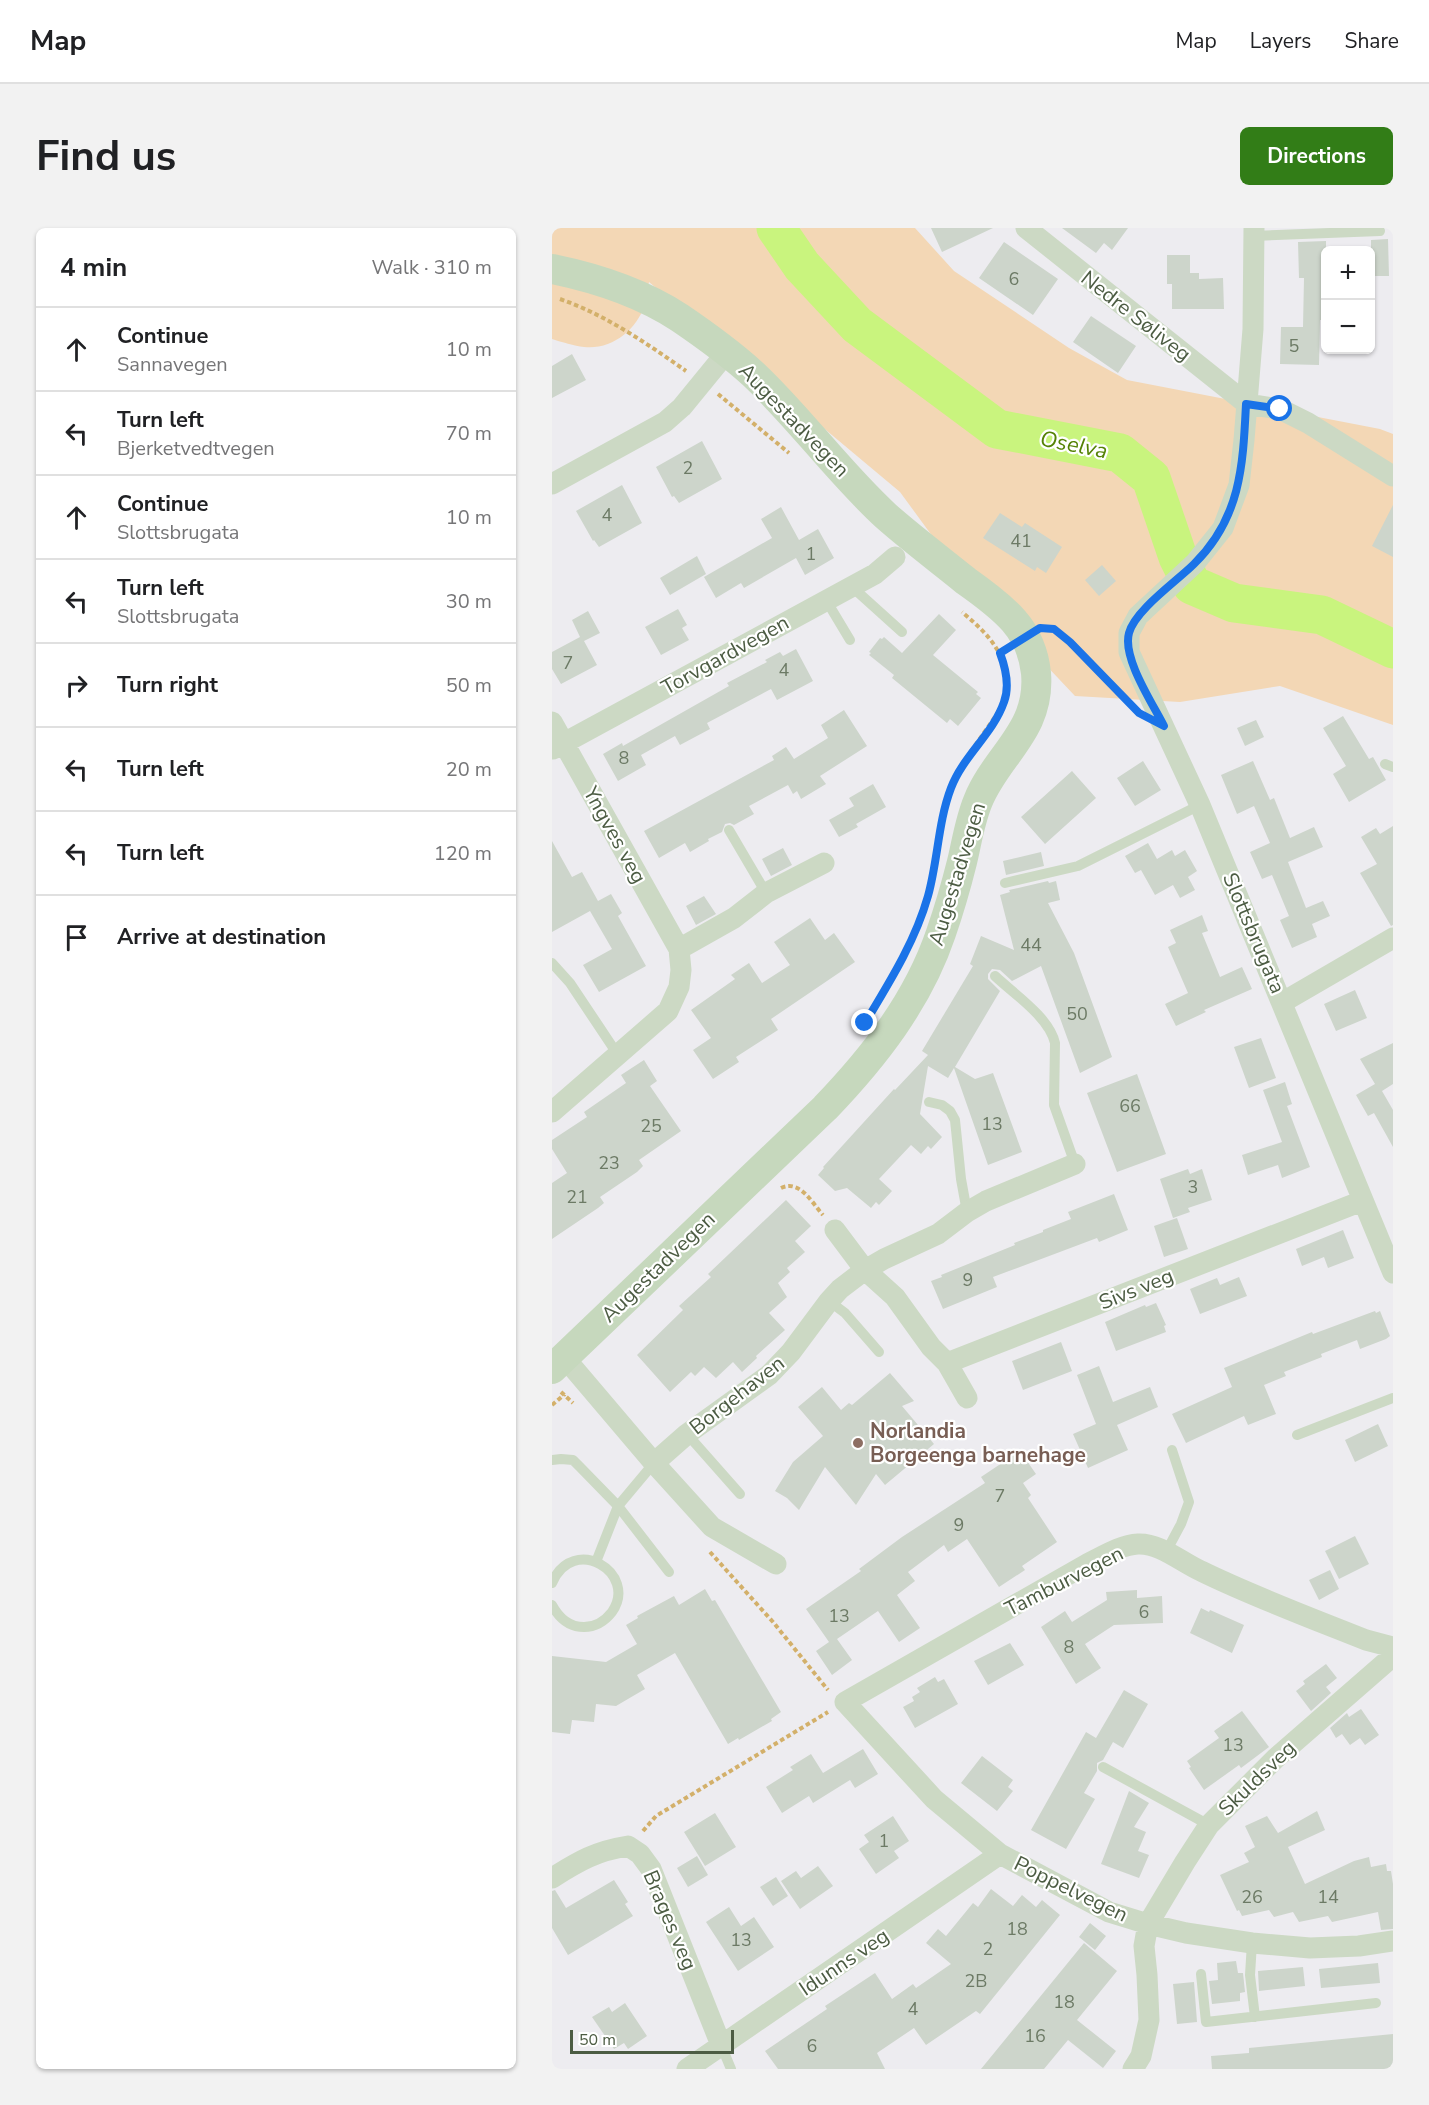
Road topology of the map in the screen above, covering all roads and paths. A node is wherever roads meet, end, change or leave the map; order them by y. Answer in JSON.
{"nodes":[{"id":1,"x":1026,"y":228,"type":"edge"},
{"id":2,"x":1380,"y":231,"type":"dead end"},
{"id":3,"x":1254,"y":232,"type":"edge"},
{"id":4,"x":552,"y":269,"type":"edge"},
{"id":5,"x":552,"y":296,"type":"edge"},
{"id":6,"x":727,"y":352,"type":"junction"},
{"id":7,"x":702,"y":382,"type":"junction"},
{"id":8,"x":1246,"y":404,"type":"junction"},
{"id":9,"x":790,"y":453,"type":"dead end"},
{"id":10,"x":1393,"y":476,"type":"edge"},
{"id":11,"x":552,"y":484,"type":"edge"},
{"id":12,"x":895,"y":557,"type":"dead end"},
{"id":13,"x":851,"y":586,"type":"junction"},
{"id":14,"x":826,"y":600,"type":"junction"},
{"id":15,"x":960,"y":610,"type":"dead end"},
{"id":16,"x":902,"y":632,"type":"dead end"},
{"id":17,"x":1026,"y":637,"type":"junction"},
{"id":18,"x":850,"y":640,"type":"dead end"},
{"id":19,"x":1000,"y":653,"type":"junction"},
{"id":20,"x":1132,"y":705,"type":"dead end"},
{"id":21,"x":552,"y":722,"type":"edge"},
{"id":22,"x":558,"y":746,"type":"edge"},
{"id":23,"x":1200,"y":805,"type":"junction"},
{"id":24,"x":729,"y":830,"type":"dead end"},
{"id":25,"x":938,"y":843,"type":"dead end"},
{"id":26,"x":824,"y":863,"type":"dead end"},
{"id":27,"x":1005,"y":883,"type":"dead end"},
{"id":28,"x":766,"y":893,"type":"junction"},
{"id":29,"x":1393,"y":938,"type":"edge"},
{"id":30,"x":679,"y":949,"type":"junction"},
{"id":31,"x":552,"y":963,"type":"edge"},
{"id":32,"x":995,"y":976,"type":"dead end"},
{"id":33,"x":1283,"y":1002,"type":"junction"},
{"id":34,"x":618,"y":1055,"type":"junction"},
{"id":35,"x":929,"y":1102,"type":"dead end"},
{"id":36,"x":552,"y":1112,"type":"edge"},
{"id":37,"x":1075,"y":1164,"type":"joint"},
{"id":38,"x":774,"y":1194,"type":"dead end"},
{"id":39,"x":1362,"y":1201,"type":"junction"},
{"id":40,"x":967,"y":1212,"type":"junction"},
{"id":41,"x":835,"y":1230,"type":"joint"},
{"id":42,"x":865,"y":1270,"type":"junction"},
{"id":43,"x":1393,"y":1273,"type":"edge"},
{"id":44,"x":829,"y":1301,"type":"junction"},
{"id":45,"x":879,"y":1352,"type":"dead end"},
{"id":46,"x":947,"y":1363,"type":"junction"},
{"id":47,"x":565,"y":1368,"type":"edge"},
{"id":48,"x":967,"y":1398,"type":"dead end"},
{"id":49,"x":1393,"y":1398,"type":"edge"},
{"id":50,"x":552,"y":1405,"type":"edge"},
{"id":51,"x":687,"y":1434,"type":"junction"},
{"id":52,"x":1297,"y":1435,"type":"dead end"},
{"id":53,"x":1172,"y":1450,"type":"dead end"},
{"id":54,"x":552,"y":1460,"type":"edge"},
{"id":55,"x":654,"y":1463,"type":"junction"},
{"id":56,"x":740,"y":1494,"type":"dead end"},
{"id":57,"x":618,"y":1506,"type":"junction"},
{"id":58,"x":1166,"y":1552,"type":"junction"},
{"id":59,"x":596,"y":1562,"type":"junction"},
{"id":60,"x":776,"y":1564,"type":"dead end"},
{"id":61,"x":669,"y":1572,"type":"dead end"},
{"id":62,"x":552,"y":1583,"type":"edge"},
{"id":63,"x":552,"y":1605,"type":"edge"},
{"id":64,"x":1393,"y":1647,"type":"edge"},
{"id":65,"x":1393,"y":1656,"type":"edge"},
{"id":66,"x":845,"y":1702,"type":"junction"},
{"id":67,"x":1103,"y":1767,"type":"dead end"},
{"id":68,"x":1209,"y":1825,"type":"junction"},
{"id":69,"x":628,"y":1846,"type":"junction"},
{"id":70,"x":1000,"y":1854,"type":"junction"},
{"id":71,"x":552,"y":1878,"type":"edge"},
{"id":72,"x":1148,"y":1924,"type":"junction"},
{"id":73,"x":1393,"y":1941,"type":"edge"},
{"id":74,"x":1252,"y":1943,"type":"junction"},
{"id":75,"x":1201,"y":1974,"type":"dead end"},
{"id":76,"x":1376,"y":2002,"type":"dead end"},
{"id":77,"x":1255,"y":2017,"type":"junction"},
{"id":78,"x":721,"y":2045,"type":"junction"},
{"id":79,"x":687,"y":2069,"type":"edge"},
{"id":80,"x":731,"y":2069,"type":"edge"},
{"id":81,"x":1133,"y":2069,"type":"edge"}],
"edges":[{"from":1,"to":8,"type":"street","name":"Nedre Søliveg"},
{"from":2,"to":3,"type":"lane"},
{"from":3,"to":8,"type":"street","name":"Slottsbrugata"},
{"from":4,"to":6,"type":"main road","name":"Augestadvegen"},
{"from":5,"to":7,"type":"path"},
{"from":6,"to":7,"type":"street"},
{"from":6,"to":17,"type":"main road","name":"Augestadvegen"},
{"from":7,"to":9,"type":"path"},
{"from":7,"to":11,"type":"street"},
{"from":8,"to":10,"type":"street"},
{"from":8,"to":23,"type":"street","name":"Slottsbrugata"},
{"from":12,"to":13,"type":"street","name":"Torvgardvegen"},
{"from":13,"to":14,"type":"street","name":"Torvgardvegen"},
{"from":13,"to":16,"type":"lane"},
{"from":14,"to":18,"type":"lane"},
{"from":14,"to":22,"type":"street","name":"Torvgardvegen"},
{"from":15,"to":19,"type":"path"},
{"from":17,"to":19,"type":"path"},
{"from":17,"to":20,"type":"path"},
{"from":17,"to":47,"type":"main road","name":"Augestadvegen"},
{"from":19,"to":25,"type":"path"},
{"from":21,"to":22,"type":"street","name":"Yngves veg"},
{"from":22,"to":30,"type":"street","name":"Yngves veg"},
{"from":23,"to":27,"type":"lane"},
{"from":23,"to":33,"type":"street","name":"Slottsbrugata"},
{"from":24,"to":28,"type":"lane"},
{"from":26,"to":28,"type":"street"},
{"from":28,"to":30,"type":"street"},
{"from":29,"to":33,"type":"street"},
{"from":30,"to":34,"type":"street","name":"Yngves veg"},
{"from":31,"to":34,"type":"lane"},
{"from":32,"to":37,"type":"lane"},
{"from":33,"to":39,"type":"street","name":"Slottsbrugata"},
{"from":34,"to":36,"type":"street","name":"Yngves veg"},
{"from":35,"to":40,"type":"lane"},
{"from":37,"to":40,"type":"street","name":"Borgehaven"},
{"from":38,"to":41,"type":"path"},
{"from":39,"to":43,"type":"street","name":"Slottsbrugata"},
{"from":39,"to":46,"type":"street","name":"Sivs veg"},
{"from":40,"to":42,"type":"street","name":"Borgehaven"},
{"from":41,"to":42,"type":"street"},
{"from":42,"to":44,"type":"street","name":"Borgehaven"},
{"from":42,"to":46,"type":"street"},
{"from":44,"to":45,"type":"lane"},
{"from":44,"to":51,"type":"street","name":"Borgehaven"},
{"from":46,"to":48,"type":"street"},
{"from":47,"to":50,"type":"path"},
{"from":47,"to":55,"type":"street"},
{"from":49,"to":52,"type":"lane"},
{"from":51,"to":55,"type":"street","name":"Borgehaven"},
{"from":51,"to":56,"type":"lane"},
{"from":53,"to":58,"type":"lane"},
{"from":54,"to":57,"type":"lane"},
{"from":55,"to":57,"type":"lane"},
{"from":55,"to":60,"type":"street"},
{"from":57,"to":59,"type":"lane"},
{"from":57,"to":61,"type":"lane"},
{"from":58,"to":64,"type":"street","name":"Tamburvegen"},
{"from":58,"to":66,"type":"street","name":"Tamburvegen"},
{"from":59,"to":62,"type":"lane"},
{"from":59,"to":63,"type":"lane"},
{"from":65,"to":68,"type":"street","name":"Skuldsveg"},
{"from":66,"to":69,"type":"path"},
{"from":66,"to":70,"type":"street","name":"Poppelvegen"},
{"from":67,"to":68,"type":"lane"},
{"from":68,"to":72,"type":"street","name":"Skuldsveg"},
{"from":69,"to":71,"type":"street"},
{"from":69,"to":78,"type":"street","name":"Brages veg"},
{"from":70,"to":72,"type":"street","name":"Poppelvegen"},
{"from":70,"to":78,"type":"street","name":"Idunns veg"},
{"from":72,"to":74,"type":"street","name":"Poppelvegen"},
{"from":72,"to":81,"type":"street"},
{"from":73,"to":74,"type":"street","name":"Poppelvegen"},
{"from":74,"to":77,"type":"lane"},
{"from":75,"to":77,"type":"lane"},
{"from":76,"to":77,"type":"lane"},
{"from":78,"to":79,"type":"street","name":"Idunns veg"},
{"from":78,"to":80,"type":"lane"}]}
